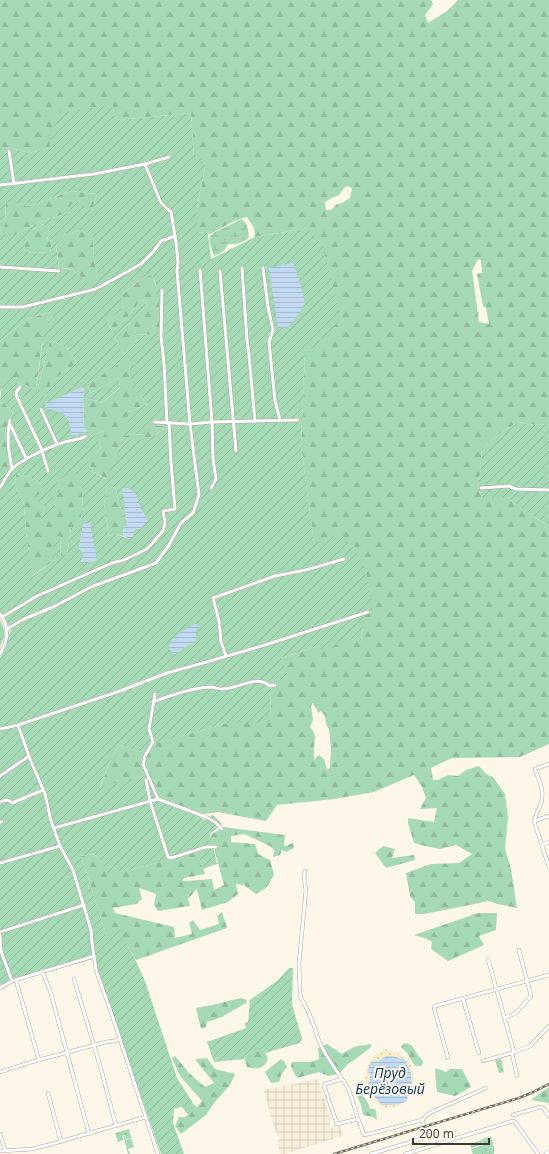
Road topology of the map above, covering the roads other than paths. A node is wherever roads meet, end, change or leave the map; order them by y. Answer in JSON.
{"nodes":[{"id":1,"x":9,"y":151,"type":"dead end"},
{"id":2,"x":169,"y":157,"type":"dead end"},
{"id":3,"x":145,"y":164,"type":"junction"},
{"id":4,"x":14,"y":184,"type":"junction"},
{"id":5,"x":0,"y":185,"type":"edge"},
{"id":6,"x":175,"y":236,"type":"junction"},
{"id":7,"x":0,"y":267,"type":"edge"},
{"id":8,"x":242,"y":268,"type":"dead end"},
{"id":9,"x":263,"y":268,"type":"dead end"},
{"id":10,"x":200,"y":270,"type":"dead end"},
{"id":11,"x":59,"y":271,"type":"dead end"},
{"id":12,"x":220,"y":271,"type":"dead end"},
{"id":13,"x":162,"y":290,"type":"dead end"},
{"id":14,"x":0,"y":307,"type":"edge"},
{"id":15,"x":20,"y":387,"type":"dead end"},
{"id":16,"x":41,"y":409,"type":"dead end"},
{"id":17,"x":280,"y":420,"type":"junction"},
{"id":18,"x":298,"y":420,"type":"dead end"},
{"id":19,"x":254,"y":421,"type":"junction"},
{"id":20,"x":154,"y":422,"type":"dead end"},
{"id":21,"x":212,"y":422,"type":"junction"},
{"id":22,"x":234,"y":422,"type":"junction"},
{"id":23,"x":168,"y":423,"type":"junction"},
{"id":24,"x":190,"y":424,"type":"junction"},
{"id":25,"x":86,"y":436,"type":"dead end"},
{"id":26,"x":57,"y":444,"type":"junction"},
{"id":27,"x":42,"y":451,"type":"junction"},
{"id":28,"x":236,"y":451,"type":"dead end"},
{"id":29,"x":26,"y":458,"type":"junction"},
{"id":30,"x":12,"y":469,"type":"junction"},
{"id":31,"x":48,"y":471,"type":"dead end"},
{"id":32,"x":0,"y":488,"type":"edge"},
{"id":33,"x":211,"y":488,"type":"dead end"},
{"id":34,"x":482,"y":488,"type":"dead end"},
{"id":35,"x":549,"y":490,"type":"edge"},
{"id":36,"x":344,"y":559,"type":"dead end"},
{"id":37,"x":368,"y":612,"type":"dead end"},
{"id":38,"x":1,"y":615,"type":"edge"},
{"id":39,"x":6,"y":629,"type":"junction"},
{"id":40,"x":0,"y":654,"type":"edge"},
{"id":41,"x":226,"y":656,"type":"junction"},
{"id":42,"x":274,"y":685,"type":"dead end"},
{"id":43,"x":155,"y":694,"type":"dead end"},
{"id":44,"x":154,"y":702,"type":"junction"},
{"id":45,"x":18,"y":725,"type":"junction"},
{"id":46,"x":0,"y":729,"type":"edge"},
{"id":47,"x":29,"y":756,"type":"junction"},
{"id":48,"x":549,"y":764,"type":"edge"},
{"id":49,"x":0,"y":776,"type":"edge"},
{"id":50,"x":146,"y":780,"type":"dead end"},
{"id":51,"x":43,"y":790,"type":"junction"},
{"id":52,"x":158,"y":799,"type":"junction"},
{"id":53,"x":150,"y":801,"type":"junction"},
{"id":54,"x":0,"y":802,"type":"edge"},
{"id":55,"x":549,"y":816,"type":"edge"},
{"id":56,"x":534,"y":821,"type":"junction"},
{"id":57,"x":54,"y":828,"type":"junction"},
{"id":58,"x":222,"y":829,"type":"dead end"},
{"id":59,"x":549,"y":842,"type":"edge"},
{"id":60,"x":542,"y":844,"type":"junction"},
{"id":61,"x":60,"y":846,"type":"junction"},
{"id":62,"x":216,"y":847,"type":"dead end"},
{"id":63,"x":0,"y":863,"type":"edge"},
{"id":64,"x":549,"y":867,"type":"edge"},
{"id":65,"x":305,"y":871,"type":"dead end"},
{"id":66,"x":84,"y":905,"type":"junction"},
{"id":67,"x":0,"y":932,"type":"edge"},
{"id":68,"x":0,"y":935,"type":"edge"},
{"id":69,"x":519,"y":950,"type":"dead end"},
{"id":70,"x":94,"y":956,"type":"junction"},
{"id":71,"x":488,"y":959,"type":"dead end"},
{"id":72,"x":42,"y":971,"type":"junction"},
{"id":73,"x":549,"y":975,"type":"edge"},
{"id":74,"x":74,"y":978,"type":"dead end"},
{"id":75,"x":16,"y":979,"type":"junction"},
{"id":76,"x":12,"y":981,"type":"junction"},
{"id":77,"x":528,"y":981,"type":"junction"},
{"id":78,"x":0,"y":988,"type":"edge"},
{"id":79,"x":496,"y":990,"type":"junction"},
{"id":80,"x":463,"y":999,"type":"junction"},
{"id":81,"x":504,"y":1018,"type":"junction"},
{"id":82,"x":549,"y":1026,"type":"edge"},
{"id":83,"x":120,"y":1039,"type":"junction"},
{"id":84,"x":93,"y":1045,"type":"junction"},
{"id":85,"x":513,"y":1052,"type":"junction"},
{"id":86,"x":66,"y":1053,"type":"junction"},
{"id":87,"x":479,"y":1053,"type":"dead end"},
{"id":88,"x":448,"y":1058,"type":"dead end"},
{"id":89,"x":39,"y":1060,"type":"junction"},
{"id":90,"x":483,"y":1061,"type":"dead end"},
{"id":91,"x":0,"y":1072,"type":"edge"},
{"id":92,"x":517,"y":1076,"type":"dead end"},
{"id":93,"x":342,"y":1079,"type":"junction"},
{"id":94,"x":486,"y":1088,"type":"dead end"},
{"id":95,"x":48,"y":1093,"type":"dead end"},
{"id":96,"x":513,"y":1115,"type":"dead end"},
{"id":97,"x":549,"y":1116,"type":"edge"},
{"id":98,"x":146,"y":1117,"type":"junction"},
{"id":99,"x":358,"y":1119,"type":"junction"},
{"id":100,"x":422,"y":1120,"type":"junction"},
{"id":101,"x":116,"y":1126,"type":"junction"},
{"id":102,"x":0,"y":1134,"type":"edge"},
{"id":103,"x":89,"y":1134,"type":"junction"},
{"id":104,"x":61,"y":1142,"type":"junction"},
{"id":105,"x":0,"y":1151,"type":"edge"},
{"id":106,"x":5,"y":1151,"type":"junction"},
{"id":107,"x":549,"y":1152,"type":"edge"},
{"id":108,"x":158,"y":1154,"type":"edge"},
{"id":109,"x":371,"y":1154,"type":"edge"},
{"id":110,"x":405,"y":1154,"type":"edge"},
{"id":111,"x":538,"y":1154,"type":"edge"},
{"id":112,"x":546,"y":1154,"type":"edge"}],
"edges":[{"from":1,"to":4,"type":"street"},
{"from":2,"to":3,"type":"street"},
{"from":3,"to":4,"type":"street"},
{"from":3,"to":6,"type":"street"},
{"from":4,"to":5,"type":"street"},
{"from":6,"to":14,"type":"street"},
{"from":6,"to":24,"type":"street"},
{"from":7,"to":11,"type":"street"},
{"from":8,"to":19,"type":"street"},
{"from":9,"to":17,"type":"street"},
{"from":10,"to":21,"type":"street"},
{"from":12,"to":22,"type":"street"},
{"from":13,"to":23,"type":"street"},
{"from":15,"to":27,"type":"street"},
{"from":16,"to":26,"type":"street"},
{"from":17,"to":18,"type":"street"},
{"from":17,"to":19,"type":"street"},
{"from":19,"to":22,"type":"street"},
{"from":20,"to":23,"type":"street"},
{"from":21,"to":22,"type":"street"},
{"from":21,"to":24,"type":"street"},
{"from":21,"to":33,"type":"street"},
{"from":22,"to":28,"type":"street"},
{"from":23,"to":24,"type":"street"},
{"from":23,"to":38,"type":"street"},
{"from":24,"to":39,"type":"street"},
{"from":25,"to":26,"type":"street"},
{"from":26,"to":27,"type":"street"},
{"from":27,"to":29,"type":"street"},
{"from":27,"to":31,"type":"street"},
{"from":29,"to":30,"type":"street"},
{"from":29,"to":30,"type":"street"},
{"from":30,"to":32,"type":"street"},
{"from":34,"to":35,"type":"street"},
{"from":36,"to":41,"type":"street"},
{"from":37,"to":41,"type":"street"},
{"from":38,"to":39,"type":"street"},
{"from":39,"to":40,"type":"street"},
{"from":41,"to":45,"type":"street"},
{"from":42,"to":44,"type":"street"},
{"from":43,"to":44,"type":"street"},
{"from":44,"to":52,"type":"street"},
{"from":45,"to":46,"type":"street"},
{"from":45,"to":47,"type":"street"},
{"from":47,"to":49,"type":"street"},
{"from":47,"to":51,"type":"street"},
{"from":48,"to":56,"type":"street"},
{"from":50,"to":53,"type":"street"},
{"from":51,"to":54,"type":"street"},
{"from":51,"to":57,"type":"street"},
{"from":52,"to":53,"type":"street"},
{"from":52,"to":58,"type":"street"},
{"from":53,"to":57,"type":"street"},
{"from":53,"to":62,"type":"street"},
{"from":55,"to":56,"type":"street"},
{"from":56,"to":60,"type":"street"},
{"from":57,"to":61,"type":"street"},
{"from":59,"to":60,"type":"street"},
{"from":60,"to":64,"type":"street"},
{"from":61,"to":63,"type":"street"},
{"from":61,"to":66,"type":"street"},
{"from":65,"to":93,"type":"street"},
{"from":66,"to":67,"type":"street"},
{"from":66,"to":70,"type":"street"},
{"from":68,"to":76,"type":"street"},
{"from":69,"to":77,"type":"street"},
{"from":70,"to":72,"type":"street"},
{"from":70,"to":83,"type":"street"},
{"from":71,"to":79,"type":"street"},
{"from":72,"to":75,"type":"street"},
{"from":72,"to":86,"type":"street"},
{"from":73,"to":77,"type":"street"},
{"from":74,"to":84,"type":"street"},
{"from":75,"to":76,"type":"street"},
{"from":75,"to":89,"type":"street"},
{"from":76,"to":78,"type":"street"},
{"from":77,"to":79,"type":"street"},
{"from":77,"to":81,"type":"street"},
{"from":79,"to":80,"type":"street"},
{"from":79,"to":81,"type":"street"},
{"from":80,"to":87,"type":"street"},
{"from":80,"to":88,"type":"street"},
{"from":81,"to":85,"type":"street"},
{"from":82,"to":85,"type":"street"},
{"from":83,"to":84,"type":"street"},
{"from":83,"to":98,"type":"street"},
{"from":84,"to":86,"type":"street"},
{"from":84,"to":101,"type":"street"},
{"from":85,"to":90,"type":"street"},
{"from":85,"to":92,"type":"street"},
{"from":86,"to":89,"type":"street"},
{"from":86,"to":103,"type":"street"},
{"from":89,"to":91,"type":"street"},
{"from":93,"to":99,"type":"street"},
{"from":93,"to":99,"type":"street"},
{"from":94,"to":100,"type":"street"},
{"from":95,"to":104,"type":"street"},
{"from":96,"to":97,"type":"street"},
{"from":98,"to":101,"type":"street"},
{"from":98,"to":108,"type":"street"},
{"from":99,"to":100,"type":"street"},
{"from":100,"to":109,"type":"street"},
{"from":101,"to":103,"type":"street"},
{"from":102,"to":106,"type":"street"},
{"from":103,"to":104,"type":"street"},
{"from":104,"to":106,"type":"street"},
{"from":105,"to":106,"type":"street"},
{"from":107,"to":112,"type":"street"},
{"from":110,"to":111,"type":"street"}]}
